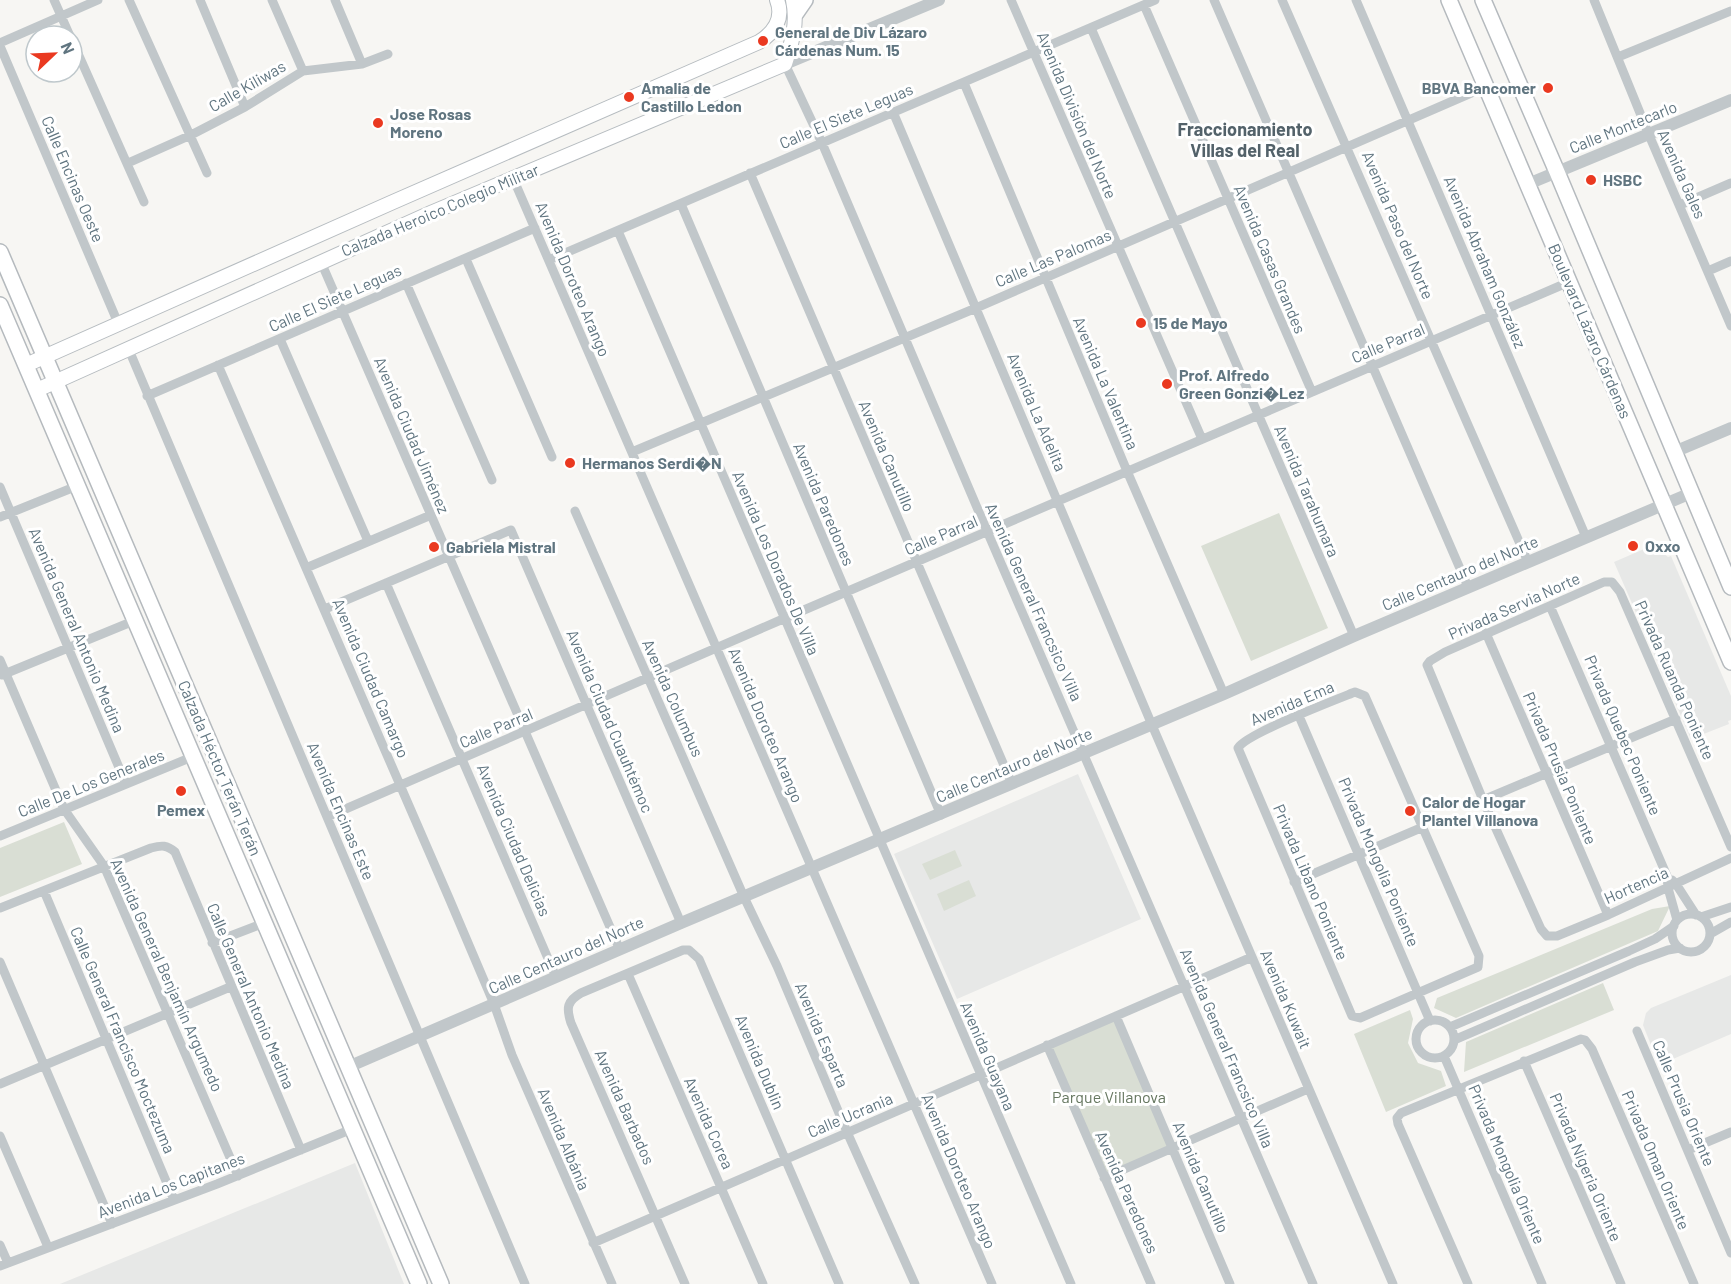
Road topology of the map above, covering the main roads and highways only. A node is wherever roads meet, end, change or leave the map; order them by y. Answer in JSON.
{"nodes":[{"id":1,"x":777,"y":0,"type":"edge"},
{"id":2,"x":805,"y":0,"type":"edge"},
{"id":3,"x":1449,"y":0,"type":"edge"},
{"id":4,"x":1483,"y":0,"type":"edge"},
{"id":5,"x":795,"y":7,"type":"edge"},
{"id":6,"x":431,"y":185,"type":"junction"},
{"id":7,"x":393,"y":202,"type":"junction"},
{"id":8,"x":433,"y":212,"type":"junction"},
{"id":9,"x":388,"y":232,"type":"junction"},
{"id":10,"x":0,"y":252,"type":"edge"},
{"id":11,"x":1,"y":313,"type":"edge"},
{"id":12,"x":44,"y":357,"type":"junction"},
{"id":13,"x":26,"y":365,"type":"junction"},
{"id":14,"x":55,"y":382,"type":"junction"},
{"id":15,"x":37,"y":390,"type":"junction"},
{"id":16,"x":1731,"y":587,"type":"edge"},
{"id":17,"x":136,"y":620,"type":"junction"},
{"id":18,"x":1731,"y":662,"type":"edge"},
{"id":19,"x":180,"y":675,"type":"junction"},
{"id":20,"x":288,"y":979,"type":"junction"},
{"id":21,"x":348,"y":1067,"type":"junction"},
{"id":22,"x":352,"y":1129,"type":"junction"},
{"id":23,"x":417,"y":1228,"type":"junction"},
{"id":24,"x":419,"y":1284,"type":"edge"},
{"id":25,"x":441,"y":1284,"type":"edge"}],
"edges":[{"from":1,"to":6,"type":"main road","name":"Calzada Heroico Colegio Militar"},
{"from":2,"to":5,"type":"main road"},
{"from":3,"to":18,"type":"main road","name":"Boulevard Lázaro Cárdenas"},
{"from":4,"to":16,"type":"main road","name":"Boulevard Lázaro Cárdenas"},
{"from":5,"to":8,"type":"main road","name":"Calzada Heroico Colegio Militar"},
{"from":6,"to":7,"type":"main road","name":"Calzada Heroico Colegio Militar"},
{"from":6,"to":8,"type":"main road"},
{"from":7,"to":9,"type":"main road"},
{"from":7,"to":12,"type":"main road","name":"Calzada Heroico Colegio Militar"},
{"from":8,"to":9,"type":"main road","name":"Calzada Heroico Colegio Militar"},
{"from":9,"to":14,"type":"main road","name":"Calzada Heroico Colegio Militar"},
{"from":10,"to":12,"type":"main road","name":"Calzada Héctor Terán Terán"},
{"from":11,"to":13,"type":"main road","name":"Calzada Héctor Terán Terán"},
{"from":12,"to":13,"type":"main road","name":"Calzada Heroico Colegio Militar"},
{"from":12,"to":14,"type":"main road","name":"Calzada Héctor Terán Terán"},
{"from":13,"to":15,"type":"main road","name":"Calzada Héctor Terán Terán"},
{"from":14,"to":15,"type":"main road","name":"Calzada Heroico Colegio Militar"},
{"from":14,"to":19,"type":"main road","name":"Calzada Héctor Terán Terán"},
{"from":15,"to":17,"type":"main road","name":"Calzada Héctor Terán Terán"},
{"from":17,"to":19,"type":"main road"},
{"from":17,"to":20,"type":"main road","name":"Calzada Héctor Terán Terán"},
{"from":19,"to":21,"type":"main road","name":"Calzada Héctor Terán Terán"},
{"from":20,"to":21,"type":"main road"},
{"from":20,"to":22,"type":"main road","name":"Calzada Héctor Terán Terán"},
{"from":21,"to":23,"type":"main road","name":"Calzada Héctor Terán Terán"},
{"from":22,"to":23,"type":"main road"},
{"from":22,"to":24,"type":"main road","name":"Calzada Héctor Terán Terán"},
{"from":23,"to":25,"type":"main road","name":"Calzada Héctor Terán Terán"}]}
